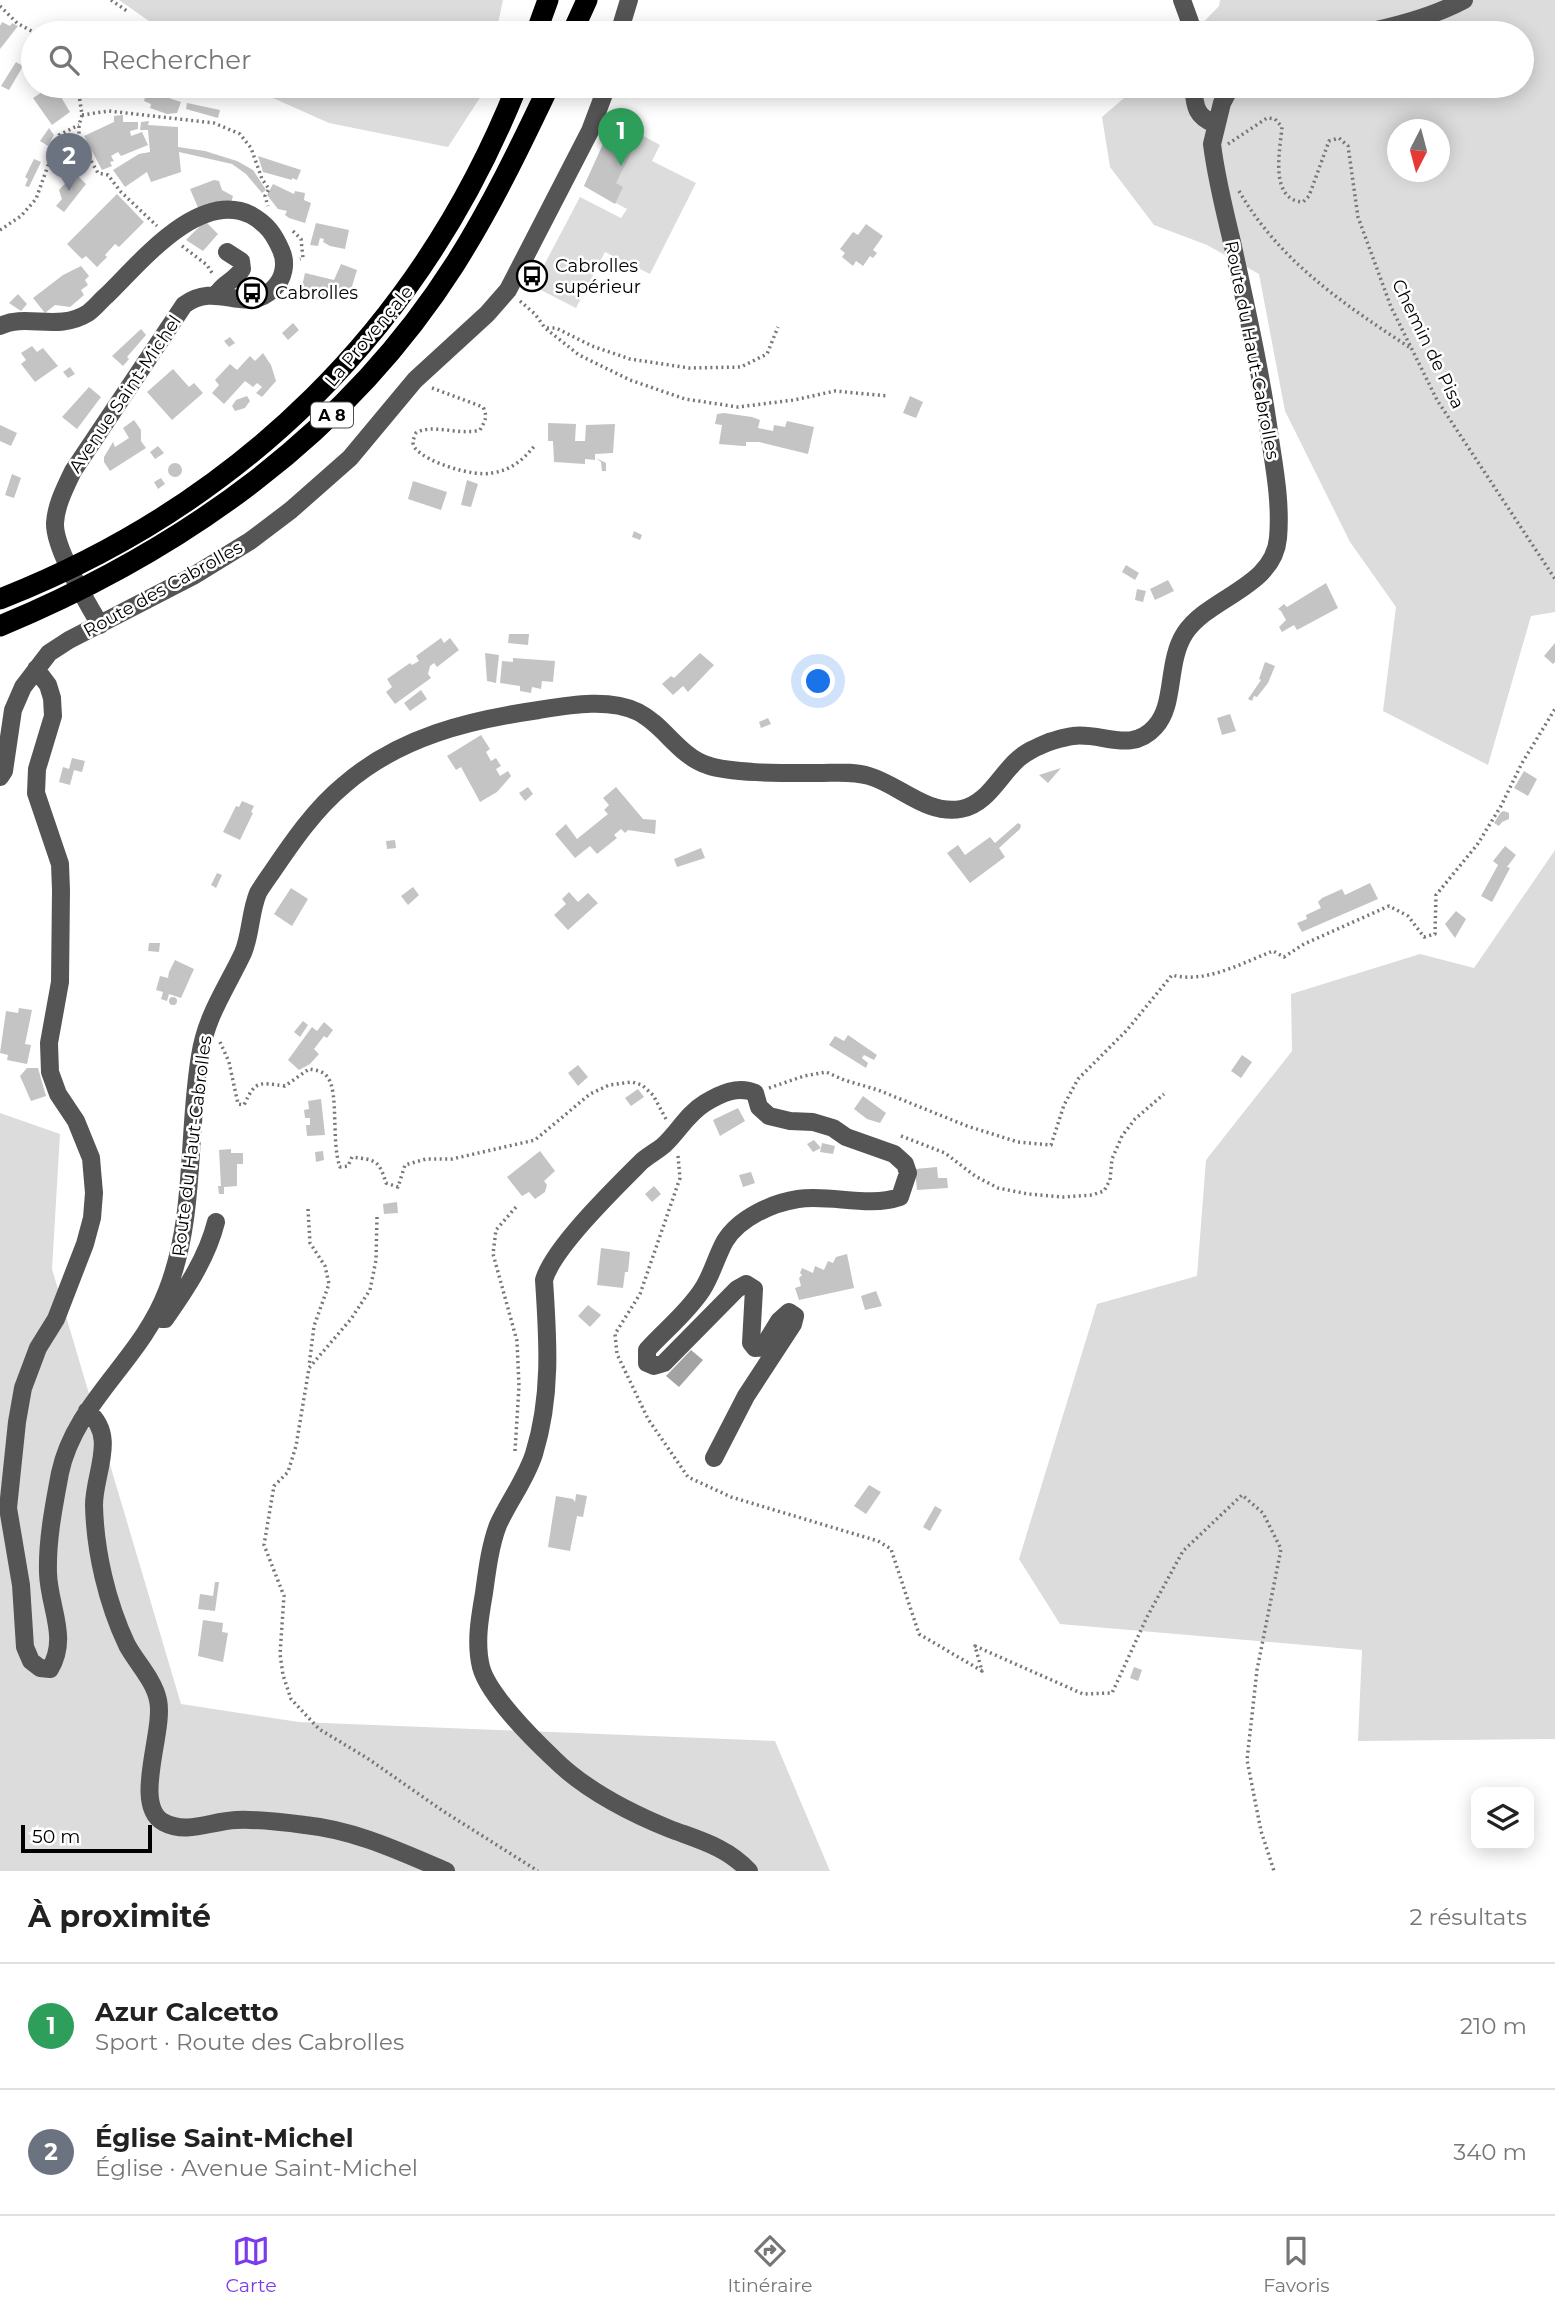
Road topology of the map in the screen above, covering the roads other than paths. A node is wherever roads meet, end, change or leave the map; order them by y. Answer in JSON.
{"nodes":[{"id":1,"x":548,"y":0,"type":"edge"},
{"id":2,"x":587,"y":0,"type":"edge"},
{"id":3,"x":629,"y":0,"type":"edge"},
{"id":4,"x":1182,"y":0,"type":"edge"},
{"id":5,"x":1464,"y":0,"type":"edge"},
{"id":6,"x":540,"y":21,"type":"edge"},
{"id":7,"x":577,"y":21,"type":"edge"},
{"id":8,"x":623,"y":21,"type":"edge"},
{"id":9,"x":1190,"y":21,"type":"edge"},
{"id":10,"x":1412,"y":21,"type":"edge"},
{"id":11,"x":512,"y":98,"type":"edge"},
{"id":12,"x":543,"y":98,"type":"edge"},
{"id":13,"x":602,"y":98,"type":"edge"},
{"id":14,"x":1194,"y":98,"type":"edge"},
{"id":15,"x":1225,"y":98,"type":"edge"},
{"id":16,"x":1215,"y":124,"type":"junction"},
{"id":17,"x":227,"y":253,"type":"dead end"},
{"id":18,"x":219,"y":291,"type":"junction"},
{"id":19,"x":0,"y":326,"type":"edge"},
{"id":20,"x":0,"y":599,"type":"edge"},
{"id":21,"x":97,"y":619,"type":"junction"},
{"id":22,"x":0,"y":626,"type":"edge"},
{"id":23,"x":36,"y":669,"type":"junction"},
{"id":24,"x":0,"y":777,"type":"edge"},
{"id":25,"x":216,"y":1222,"type":"dead end"},
{"id":26,"x":154,"y":1318,"type":"junction"},
{"id":27,"x":87,"y":1411,"type":"junction"},
{"id":28,"x":714,"y":1458,"type":"dead end"},
{"id":29,"x":446,"y":1871,"type":"edge"},
{"id":30,"x":748,"y":1871,"type":"edge"}],
"edges":[{"from":1,"to":6,"type":"highway"},
{"from":2,"to":7,"type":"highway"},
{"from":3,"to":8,"type":"street"},
{"from":4,"to":9,"type":"street"},
{"from":5,"to":10,"type":"street"},
{"from":11,"to":20,"type":"highway","name":"La Provençale","number":"A 8"},
{"from":12,"to":22,"type":"highway","name":"La Provençale","number":"A 8"},
{"from":13,"to":21,"type":"street","name":"Route des Cabrolles"},
{"from":14,"to":16,"type":"street"},
{"from":15,"to":16,"type":"street","name":"Route du Haut-Cabrolles"},
{"from":16,"to":26,"type":"street","name":"Route du Haut-Cabrolles"},
{"from":17,"to":18,"type":"street"},
{"from":18,"to":19,"type":"street","name":"Avenue Saint-Michel"},
{"from":18,"to":21,"type":"street","name":"Avenue Saint-Michel"},
{"from":21,"to":23,"type":"street","name":"Route des Cabrolles"},
{"from":23,"to":24,"type":"street","name":"Route des Cabrolles"},
{"from":23,"to":27,"type":"street","name":"Route du Haut-Cabrolles"},
{"from":25,"to":26,"type":"street"},
{"from":26,"to":27,"type":"street","name":"Route du Haut-Cabrolles"},
{"from":27,"to":29,"type":"street"},
{"from":28,"to":30,"type":"street"}]}
